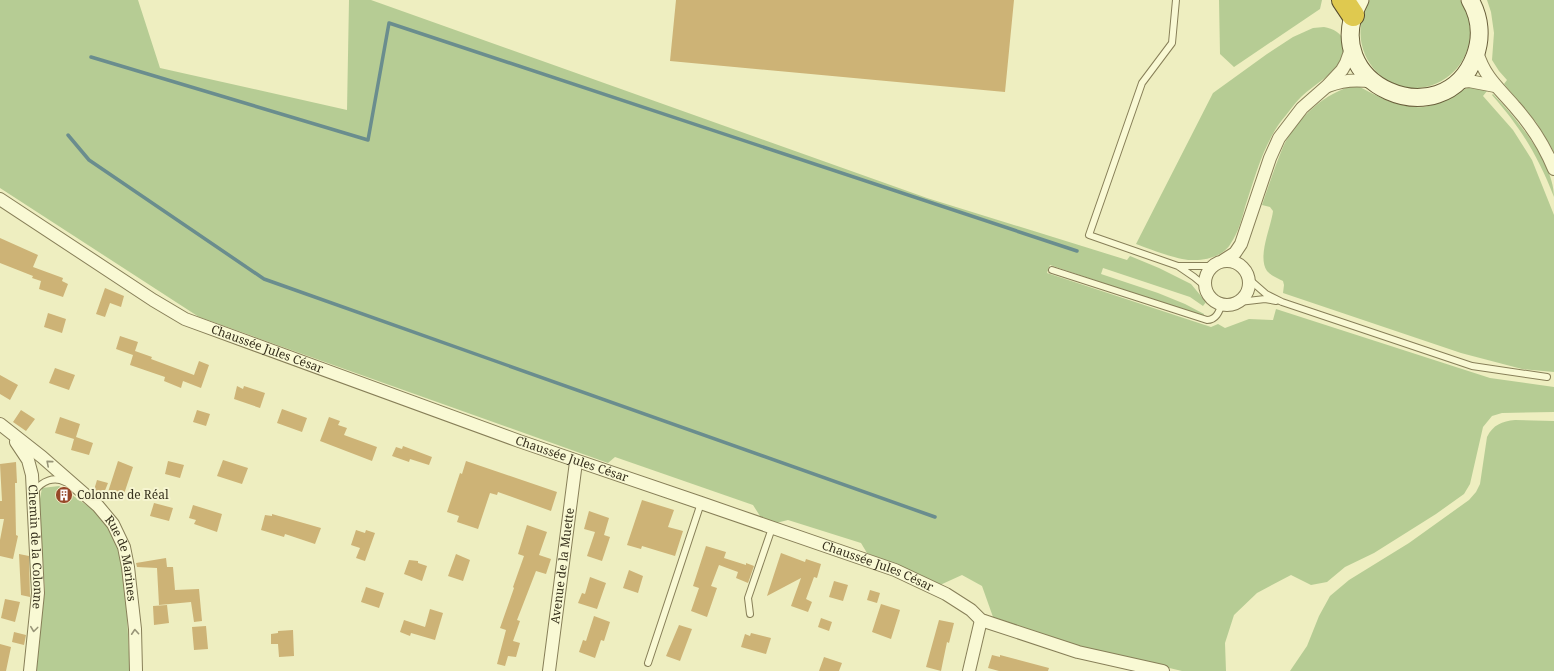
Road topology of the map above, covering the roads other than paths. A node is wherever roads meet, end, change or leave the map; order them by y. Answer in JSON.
{"nodes":[{"id":1,"x":1176,"y":0,"type":"edge"},
{"id":2,"x":1470,"y":0,"type":"edge"},
{"id":3,"x":1352,"y":5,"type":"edge"},
{"id":4,"x":1352,"y":46,"type":"junction"},
{"id":5,"x":1476,"y":52,"type":"junction"},
{"id":6,"x":1373,"y":82,"type":"junction"},
{"id":7,"x":1455,"y":83,"type":"junction"},
{"id":8,"x":1327,"y":86,"type":"junction"},
{"id":9,"x":1495,"y":86,"type":"junction"},
{"id":10,"x":1554,"y":169,"type":"edge"},
{"id":11,"x":0,"y":199,"type":"edge"},
{"id":12,"x":1244,"y":237,"type":"junction"},
{"id":13,"x":1224,"y":260,"type":"junction"},
{"id":14,"x":1178,"y":266,"type":"junction"},
{"id":15,"x":1212,"y":266,"type":"junction"},
{"id":16,"x":1244,"y":267,"type":"junction"},
{"id":17,"x":1052,"y":270,"type":"dead end"},
{"id":18,"x":1250,"y":280,"type":"junction"},
{"id":19,"x":1206,"y":287,"type":"junction"},
{"id":20,"x":1239,"y":302,"type":"junction"},
{"id":21,"x":1282,"y":302,"type":"junction"},
{"id":22,"x":1222,"y":304,"type":"junction"},
{"id":23,"x":1547,"y":377,"type":"dead end"},
{"id":24,"x":3,"y":427,"type":"edge"},
{"id":25,"x":576,"y":462,"type":"junction"},
{"id":26,"x":78,"y":489,"type":"junction"},
{"id":27,"x":32,"y":497,"type":"junction"},
{"id":28,"x":701,"y":503,"type":"junction"},
{"id":29,"x":772,"y":528,"type":"junction"},
{"id":30,"x":750,"y":614,"type":"dead end"},
{"id":31,"x":981,"y":620,"type":"junction"},
{"id":32,"x":648,"y":663,"type":"dead end"},
{"id":33,"x":30,"y":671,"type":"edge"},
{"id":34,"x":136,"y":671,"type":"edge"},
{"id":35,"x":549,"y":671,"type":"edge"},
{"id":36,"x":969,"y":671,"type":"edge"},
{"id":37,"x":1163,"y":671,"type":"edge"}],
"edges":[{"from":1,"to":14,"type":"lane"},
{"from":2,"to":5,"type":"main road"},
{"from":3,"to":4,"type":"main road"},
{"from":4,"to":6,"type":"main road"},
{"from":4,"to":8,"type":"street"},
{"from":5,"to":7,"type":"main road"},
{"from":5,"to":9,"type":"street"},
{"from":6,"to":7,"type":"main road"},
{"from":6,"to":8,"type":"street"},
{"from":7,"to":9,"type":"street"},
{"from":8,"to":12,"type":"street"},
{"from":9,"to":10,"type":"street"},
{"from":11,"to":25,"type":"street","name":"Chaussée Jules César"},
{"from":12,"to":13,"type":"street"},
{"from":12,"to":16,"type":"street"},
{"from":13,"to":15,"type":"street"},
{"from":13,"to":16,"type":"street"},
{"from":14,"to":15,"type":"lane"},
{"from":14,"to":19,"type":"lane"},
{"from":15,"to":19,"type":"street"},
{"from":16,"to":18,"type":"street"},
{"from":17,"to":22,"type":"lane"},
{"from":18,"to":20,"type":"street"},
{"from":18,"to":21,"type":"lane"},
{"from":19,"to":22,"type":"street"},
{"from":20,"to":21,"type":"lane"},
{"from":20,"to":22,"type":"street"},
{"from":21,"to":23,"type":"lane"},
{"from":26,"to":24,"type":"street","name":"Rue de Marines","one_way":true},
{"from":24,"to":27,"type":"street","name":"Chemin de la Colonne"},
{"from":25,"to":28,"type":"street","name":"Chaussée Jules César"},
{"from":25,"to":35,"type":"street","name":"Avenue de la Muette"},
{"from":26,"to":27,"type":"lane"},
{"from":34,"to":26,"type":"street","name":"Rue de Marines","one_way":true},
{"from":27,"to":33,"type":"street","name":"Chemin de la Colonne","one_way":true},
{"from":28,"to":29,"type":"street","name":"Chaussée Jules César"},
{"from":28,"to":32,"type":"lane"},
{"from":29,"to":30,"type":"lane"},
{"from":29,"to":31,"type":"street","name":"Chaussée Jules César"},
{"from":31,"to":36,"type":"street"},
{"from":31,"to":37,"type":"street","name":"Chaussée Jules César"}]}
